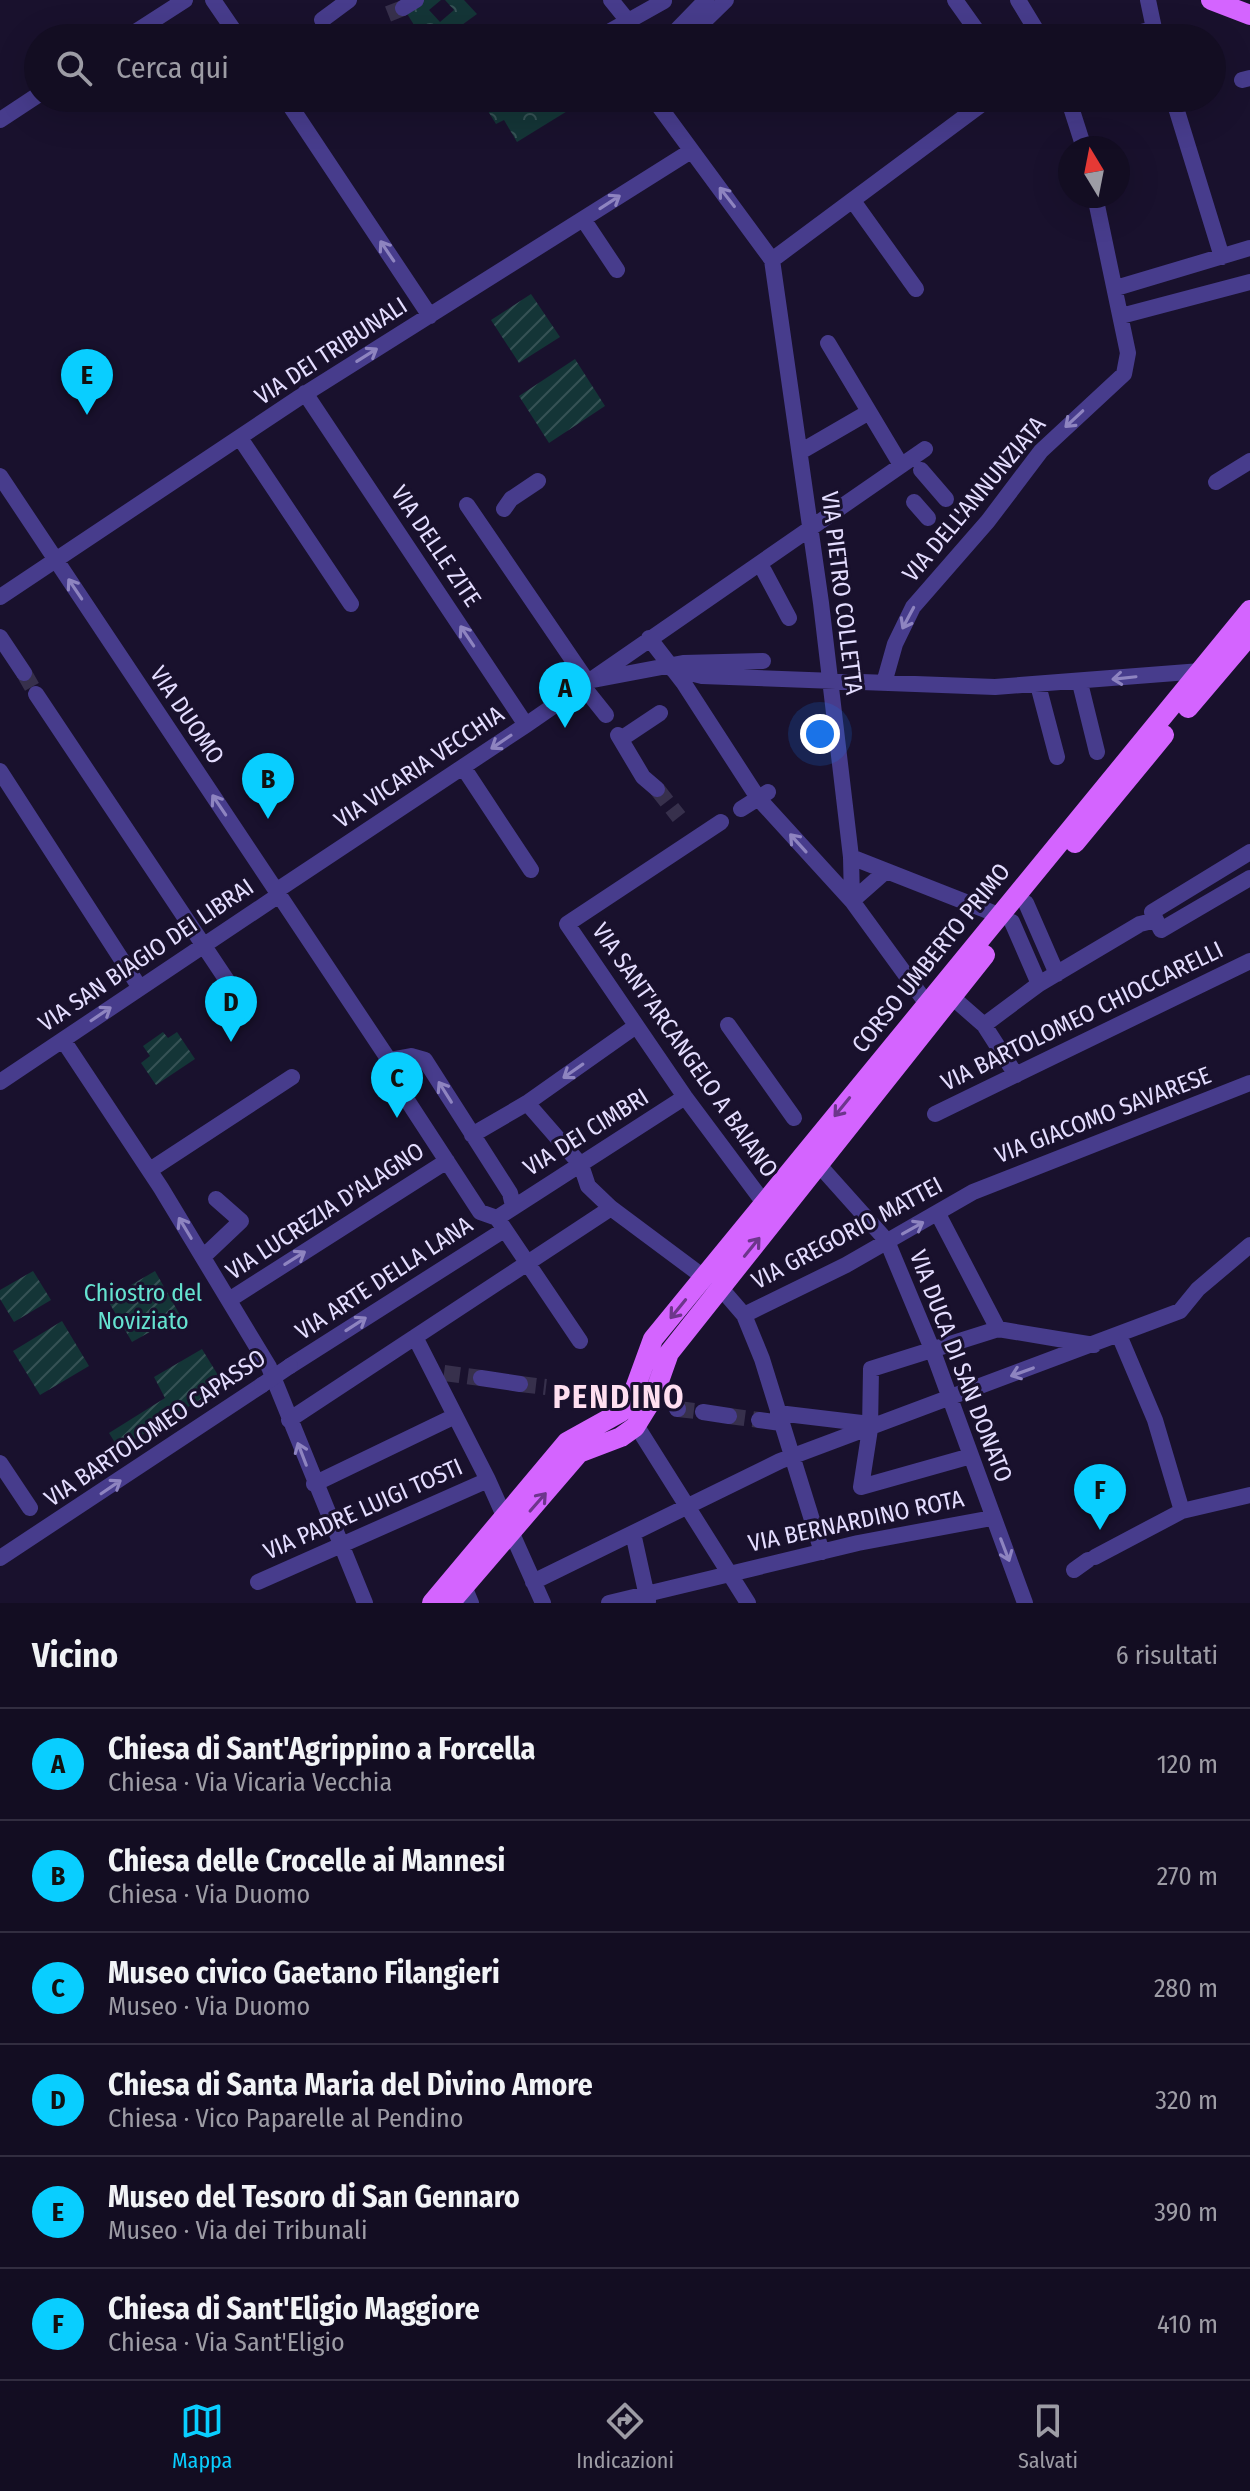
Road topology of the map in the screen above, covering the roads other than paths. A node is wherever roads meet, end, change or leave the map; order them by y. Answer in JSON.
{"nodes":[{"id":1,"x":185,"y":0,"type":"edge"},
{"id":2,"x":213,"y":0,"type":"edge"},
{"id":3,"x":349,"y":0,"type":"edge"},
{"id":4,"x":611,"y":0,"type":"edge"},
{"id":5,"x":664,"y":0,"type":"edge"},
{"id":6,"x":706,"y":0,"type":"edge"},
{"id":7,"x":726,"y":0,"type":"edge"},
{"id":8,"x":955,"y":0,"type":"edge"},
{"id":9,"x":1018,"y":0,"type":"edge"},
{"id":10,"x":1148,"y":0,"type":"edge"},
{"id":11,"x":1211,"y":0,"type":"edge"},
{"id":12,"x":1250,"y":15,"type":"edge"},
{"id":13,"x":322,"y":20,"type":"dead end"},
{"id":14,"x":686,"y":20,"type":"junction"},
{"id":15,"x":628,"y":21,"type":"junction"},
{"id":16,"x":148,"y":24,"type":"edge"},
{"id":17,"x":229,"y":24,"type":"edge"},
{"id":18,"x":623,"y":24,"type":"edge"},
{"id":19,"x":682,"y":24,"type":"edge"},
{"id":20,"x":701,"y":24,"type":"edge"},
{"id":21,"x":972,"y":24,"type":"edge"},
{"id":22,"x":1033,"y":24,"type":"edge"},
{"id":23,"x":1152,"y":24,"type":"edge"},
{"id":24,"x":24,"y":104,"type":"edge"},
{"id":25,"x":294,"y":112,"type":"edge"},
{"id":26,"x":663,"y":112,"type":"edge"},
{"id":27,"x":971,"y":112,"type":"edge"},
{"id":28,"x":1072,"y":112,"type":"edge"},
{"id":29,"x":1177,"y":112,"type":"edge"},
{"id":30,"x":0,"y":120,"type":"edge"},
{"id":31,"x":1080,"y":136,"type":"edge"},
{"id":32,"x":691,"y":151,"type":"junction"},
{"id":33,"x":853,"y":201,"type":"junction"},
{"id":34,"x":1098,"y":208,"type":"edge"},
{"id":35,"x":583,"y":219,"type":"junction"},
{"id":36,"x":1250,"y":248,"type":"edge"},
{"id":37,"x":1222,"y":257,"type":"junction"},
{"id":38,"x":772,"y":260,"type":"junction"},
{"id":39,"x":617,"y":270,"type":"dead end"},
{"id":40,"x":1250,"y":282,"type":"edge"},
{"id":41,"x":1116,"y":288,"type":"junction"},
{"id":42,"x":916,"y":289,"type":"dead end"},
{"id":43,"x":430,"y":316,"type":"junction"},
{"id":44,"x":1121,"y":316,"type":"junction"},
{"id":45,"x":828,"y":343,"type":"dead end"},
{"id":46,"x":305,"y":393,"type":"junction"},
{"id":47,"x":869,"y":412,"type":"junction"},
{"id":48,"x":240,"y":438,"type":"junction"},
{"id":49,"x":925,"y":449,"type":"dead end"},
{"id":50,"x":800,"y":452,"type":"junction"},
{"id":51,"x":1250,"y":461,"type":"edge"},
{"id":52,"x":901,"y":465,"type":"junction"},
{"id":53,"x":921,"y":470,"type":"dead end"},
{"id":54,"x":0,"y":476,"type":"edge"},
{"id":55,"x":538,"y":481,"type":"dead end"},
{"id":56,"x":1216,"y":482,"type":"dead end"},
{"id":57,"x":946,"y":499,"type":"dead end"},
{"id":58,"x":914,"y":502,"type":"dead end"},
{"id":59,"x":467,"y":505,"type":"dead end"},
{"id":60,"x":492,"y":518,"type":"junction"},
{"id":61,"x":928,"y":518,"type":"dead end"},
{"id":62,"x":810,"y":528,"type":"junction"},
{"id":63,"x":54,"y":559,"type":"junction"},
{"id":64,"x":760,"y":567,"type":"junction"},
{"id":65,"x":0,"y":597,"type":"edge"},
{"id":66,"x":351,"y":604,"type":"dead end"},
{"id":67,"x":1250,"y":610,"type":"edge"},
{"id":68,"x":789,"y":618,"type":"dead end"},
{"id":69,"x":1250,"y":635,"type":"edge"},
{"id":70,"x":0,"y":637,"type":"edge"},
{"id":71,"x":649,"y":638,"type":"junction"},
{"id":72,"x":1241,"y":656,"type":"edge"},
{"id":73,"x":763,"y":661,"type":"dead end"},
{"id":74,"x":670,"y":668,"type":"junction"},
{"id":75,"x":1201,"y":671,"type":"junction"},
{"id":76,"x":24,"y":673,"type":"tunnel mouth"},
{"id":77,"x":829,"y":681,"type":"junction"},
{"id":78,"x":585,"y":683,"type":"junction"},
{"id":79,"x":884,"y":683,"type":"junction"},
{"id":80,"x":1080,"y":683,"type":"junction"},
{"id":81,"x":1038,"y":685,"type":"junction"},
{"id":82,"x":36,"y":694,"type":"tunnel mouth"},
{"id":83,"x":660,"y":713,"type":"dead end"},
{"id":84,"x":606,"y":715,"type":"dead end"},
{"id":85,"x":526,"y":725,"type":"junction"},
{"id":86,"x":1097,"y":752,"type":"dead end"},
{"id":87,"x":1057,"y":757,"type":"dead end"},
{"id":88,"x":463,"y":767,"type":"junction"},
{"id":89,"x":0,"y":771,"type":"edge"},
{"id":90,"x":657,"y":789,"type":"tunnel mouth"},
{"id":91,"x":763,"y":795,"type":"junction"},
{"id":92,"x":741,"y":809,"type":"dead end"},
{"id":93,"x":718,"y":824,"type":"dead end"},
{"id":94,"x":1250,"y":852,"type":"edge"},
{"id":95,"x":851,"y":857,"type":"junction"},
{"id":96,"x":531,"y":870,"type":"dead end"},
{"id":97,"x":886,"y":871,"type":"junction"},
{"id":98,"x":1250,"y":878,"type":"edge"},
{"id":99,"x":278,"y":893,"type":"junction"},
{"id":100,"x":852,"y":901,"type":"junction"},
{"id":101,"x":1026,"y":903,"type":"junction"},
{"id":102,"x":1006,"y":919,"type":"junction"},
{"id":103,"x":1156,"y":920,"type":"junction"},
{"id":104,"x":204,"y":945,"type":"junction"},
{"id":105,"x":1250,"y":961,"type":"edge"},
{"id":106,"x":1057,"y":974,"type":"junction"},
{"id":107,"x":1039,"y":984,"type":"junction"},
{"id":108,"x":140,"y":988,"type":"junction"},
{"id":109,"x":234,"y":991,"type":"dead end"},
{"id":110,"x":952,"y":997,"type":"junction"},
{"id":111,"x":927,"y":1004,"type":"junction"},
{"id":112,"x":728,"y":1025,"type":"dead end"},
{"id":113,"x":984,"y":1025,"type":"junction"},
{"id":114,"x":636,"y":1026,"type":"junction"},
{"id":115,"x":63,"y":1040,"type":"junction"},
{"id":116,"x":389,"y":1060,"type":"junction"},
{"id":117,"x":1016,"y":1075,"type":"junction"},
{"id":118,"x":6,"y":1077,"type":"edge"},
{"id":119,"x":292,"y":1077,"type":"dead end"},
{"id":120,"x":1250,"y":1083,"type":"edge"},
{"id":121,"x":685,"y":1097,"type":"junction"},
{"id":122,"x":527,"y":1103,"type":"junction"},
{"id":123,"x":935,"y":1114,"type":"dead end"},
{"id":124,"x":794,"y":1118,"type":"dead end"},
{"id":125,"x":472,"y":1135,"type":"junction"},
{"id":126,"x":447,"y":1161,"type":"junction"},
{"id":127,"x":581,"y":1165,"type":"junction"},
{"id":128,"x":819,"y":1165,"type":"junction"},
{"id":129,"x":150,"y":1170,"type":"junction"},
{"id":130,"x":973,"y":1192,"type":"joint"},
{"id":131,"x":216,"y":1199,"type":"dead end"},
{"id":132,"x":764,"y":1203,"type":"junction"},
{"id":133,"x":513,"y":1206,"type":"junction"},
{"id":134,"x":611,"y":1208,"type":"junction"},
{"id":135,"x":938,"y":1214,"type":"junction"},
{"id":136,"x":501,"y":1224,"type":"junction"},
{"id":137,"x":887,"y":1241,"type":"junction"},
{"id":138,"x":1250,"y":1245,"type":"edge"},
{"id":139,"x":203,"y":1257,"type":"junction"},
{"id":140,"x":527,"y":1265,"type":"junction"},
{"id":141,"x":711,"y":1283,"type":"junction"},
{"id":142,"x":229,"y":1300,"type":"junction"},
{"id":143,"x":744,"y":1315,"type":"junction"},
{"id":144,"x":998,"y":1329,"type":"junction"},
{"id":145,"x":1119,"y":1335,"type":"junction"},
{"id":146,"x":415,"y":1337,"type":"junction"},
{"id":147,"x":580,"y":1341,"type":"dead end"},
{"id":148,"x":1095,"y":1345,"type":"junction"},
{"id":149,"x":661,"y":1346,"type":"junction"},
{"id":150,"x":932,"y":1349,"type":"junction"},
{"id":151,"x":290,"y":1366,"type":"joint"},
{"id":152,"x":481,"y":1378,"type":"tunnel mouth"},
{"id":153,"x":520,"y":1384,"type":"tunnel mouth"},
{"id":154,"x":270,"y":1386,"type":"junction"},
{"id":155,"x":950,"y":1397,"type":"junction"},
{"id":156,"x":703,"y":1412,"type":"tunnel mouth"},
{"id":157,"x":778,"y":1414,"type":"junction"},
{"id":158,"x":455,"y":1416,"type":"junction"},
{"id":159,"x":729,"y":1416,"type":"tunnel mouth"},
{"id":160,"x":289,"y":1420,"type":"junction"},
{"id":161,"x":759,"y":1420,"type":"tunnel mouth"},
{"id":162,"x":636,"y":1425,"type":"junction"},
{"id":163,"x":870,"y":1426,"type":"junction"},
{"id":164,"x":573,"y":1447,"type":"junction"},
{"id":165,"x":971,"y":1456,"type":"junction"},
{"id":166,"x":791,"y":1457,"type":"junction"},
{"id":167,"x":0,"y":1463,"type":"edge"},
{"id":168,"x":488,"y":1480,"type":"junction"},
{"id":169,"x":314,"y":1484,"type":"junction"},
{"id":170,"x":1250,"y":1495,"type":"edge"},
{"id":171,"x":688,"y":1507,"type":"junction"},
{"id":172,"x":30,"y":1508,"type":"dead end"},
{"id":173,"x":1182,"y":1511,"type":"junction"},
{"id":174,"x":992,"y":1518,"type":"junction"},
{"id":175,"x":506,"y":1525,"type":"junction"},
{"id":176,"x":633,"y":1533,"type":"junction"},
{"id":177,"x":341,"y":1545,"type":"junction"},
{"id":178,"x":822,"y":1552,"type":"junction"},
{"id":179,"x":0,"y":1558,"type":"edge"},
{"id":180,"x":1086,"y":1562,"type":"dead end"},
{"id":181,"x":729,"y":1572,"type":"junction"},
{"id":182,"x":258,"y":1582,"type":"dead end"},
{"id":183,"x":533,"y":1582,"type":"junction"},
{"id":184,"x":468,"y":1594,"type":"edge"},
{"id":185,"x":648,"y":1598,"type":"edge"},
{"id":186,"x":1023,"y":1602,"type":"edge"},
{"id":187,"x":365,"y":1603,"type":"edge"},
{"id":188,"x":432,"y":1603,"type":"edge"},
{"id":189,"x":450,"y":1603,"type":"edge"},
{"id":190,"x":543,"y":1603,"type":"edge"},
{"id":191,"x":609,"y":1603,"type":"edge"},
{"id":192,"x":748,"y":1603,"type":"edge"}],
"edges":[{"from":1,"to":16,"type":"street"},
{"from":2,"to":17,"type":"street"},
{"from":3,"to":13,"type":"street"},
{"from":4,"to":15,"type":"street"},
{"from":5,"to":14,"type":"street"},
{"from":5,"to":15,"type":"street"},
{"from":6,"to":14,"type":"street"},
{"from":7,"to":20,"type":"street"},
{"from":8,"to":21,"type":"street"},
{"from":9,"to":22,"type":"street"},
{"from":10,"to":23,"type":"street"},
{"from":11,"to":12,"type":"main road"},
{"from":14,"to":19,"type":"street"},
{"from":15,"to":18,"type":"street"},
{"from":24,"to":30,"type":"street"},
{"from":43,"to":25,"type":"street","one_way":true},
{"from":26,"to":32,"type":"street"},
{"from":27,"to":33,"type":"street"},
{"from":28,"to":31,"type":"street"},
{"from":29,"to":37,"type":"street"},
{"from":35,"to":32,"type":"street","name":"VIA DEI TRIBUNALI","one_way":true},
{"from":38,"to":32,"type":"street","one_way":true},
{"from":33,"to":38,"type":"street"},
{"from":33,"to":42,"type":"street"},
{"from":34,"to":41,"type":"street"},
{"from":35,"to":39,"type":"street"},
{"from":35,"to":43,"type":"street","name":"VIA DEI TRIBUNALI"},
{"from":36,"to":37,"type":"street"},
{"from":37,"to":41,"type":"street"},
{"from":38,"to":50,"type":"street","name":"VIA PIETRO COLLETTA"},
{"from":40,"to":44,"type":"street"},
{"from":41,"to":44,"type":"street"},
{"from":46,"to":43,"type":"street","name":"VIA DEI TRIBUNALI","one_way":true},
{"from":44,"to":79,"type":"street","name":"VIA DELL'ANNUNZIATA","one_way":true},
{"from":45,"to":47,"type":"street"},
{"from":46,"to":48,"type":"street","name":"VIA DEI TRIBUNALI"},
{"from":85,"to":46,"type":"street","name":"VIA DELLE ZITE","one_way":true},
{"from":47,"to":50,"type":"street"},
{"from":47,"to":52,"type":"street"},
{"from":48,"to":63,"type":"street","name":"VIA DEI TRIBUNALI"},
{"from":48,"to":66,"type":"street"},
{"from":49,"to":52,"type":"street","name":"VIA VICARIA VECCHIA"},
{"from":50,"to":62,"type":"street","name":"VIA PIETRO COLLETTA"},
{"from":51,"to":56,"type":"street"},
{"from":52,"to":62,"type":"street","name":"VIA VICARIA VECCHIA"},
{"from":53,"to":57,"type":"street"},
{"from":54,"to":63,"type":"street","name":"VIA DUOMO"},
{"from":55,"to":60,"type":"street"},
{"from":58,"to":61,"type":"street"},
{"from":59,"to":60,"type":"street"},
{"from":60,"to":78,"type":"street"},
{"from":62,"to":64,"type":"street","name":"VIA VICARIA VECCHIA"},
{"from":62,"to":77,"type":"street","name":"VIA PIETRO COLLETTA"},
{"from":63,"to":65,"type":"street","name":"VIA DEI TRIBUNALI"},
{"from":99,"to":63,"type":"street","name":"VIA DUOMO","one_way":true},
{"from":64,"to":68,"type":"street"},
{"from":64,"to":71,"type":"street","name":"VIA VICARIA VECCHIA"},
{"from":67,"to":75,"type":"main road","name":"CORSO UMBERTO PRIMO"},
{"from":69,"to":72,"type":"main road","name":"CORSO UMBERTO PRIMO"},
{"from":70,"to":76,"type":"street"},
{"from":71,"to":74,"type":"street"},
{"from":71,"to":78,"type":"street","name":"VIA VICARIA VECCHIA"},
{"from":72,"to":101,"type":"main road","name":"CORSO UMBERTO PRIMO"},
{"from":73,"to":74,"type":"street"},
{"from":74,"to":77,"type":"street"},
{"from":74,"to":78,"type":"street"},
{"from":74,"to":91,"type":"street"},
{"from":75,"to":80,"type":"street","one_way":true},
{"from":75,"to":102,"type":"main road","name":"CORSO UMBERTO PRIMO"},
{"from":77,"to":79,"type":"street"},
{"from":77,"to":95,"type":"street","name":"VIA PIETRO COLLETTA"},
{"from":78,"to":84,"type":"street"},
{"from":78,"to":85,"type":"street","name":"VIA VICARIA VECCHIA"},
{"from":79,"to":81,"type":"street"},
{"from":80,"to":81,"type":"street"},
{"from":80,"to":86,"type":"street"},
{"from":81,"to":87,"type":"street"},
{"from":82,"to":104,"type":"street"},
{"from":83,"to":90,"type":"street"},
{"from":85,"to":88,"type":"street","name":"VIA VICARIA VECCHIA","one_way":true},
{"from":88,"to":96,"type":"street"},
{"from":88,"to":99,"type":"street","name":"VIA VICARIA VECCHIA"},
{"from":89,"to":108,"type":"street"},
{"from":91,"to":92,"type":"street"},
{"from":100,"to":91,"type":"street","one_way":true},
{"from":93,"to":114,"type":"street","name":"VIA SANT'ARCANGELO A BAIANO"},
{"from":94,"to":103,"type":"street"},
{"from":95,"to":97,"type":"street"},
{"from":95,"to":100,"type":"street","name":"VIA PIETRO COLLETTA"},
{"from":97,"to":100,"type":"street"},
{"from":97,"to":102,"type":"street"},
{"from":98,"to":103,"type":"street"},
{"from":99,"to":104,"type":"street","name":"VIA SAN BIAGIO DEI LIBRAI"},
{"from":99,"to":116,"type":"street","name":"VIA DUOMO"},
{"from":100,"to":111,"type":"street"},
{"from":101,"to":102,"type":"main road","name":"CORSO UMBERTO PRIMO"},
{"from":101,"to":106,"type":"street"},
{"from":102,"to":107,"type":"street"},
{"from":102,"to":110,"type":"main road","name":"CORSO UMBERTO PRIMO"},
{"from":102,"to":111,"type":"main road","name":"CORSO UMBERTO PRIMO"},
{"from":103,"to":106,"type":"street"},
{"from":104,"to":108,"type":"street","name":"VIA SAN BIAGIO DEI LIBRAI"},
{"from":104,"to":109,"type":"street"},
{"from":105,"to":117,"type":"street","name":"VIA BARTOLOMEO CHIOCCARELLI"},
{"from":106,"to":107,"type":"street"},
{"from":107,"to":113,"type":"street"},
{"from":115,"to":108,"type":"street","name":"VIA SAN BIAGIO DEI LIBRAI","one_way":true},
{"from":110,"to":113,"type":"street"},
{"from":110,"to":128,"type":"main road","name":"CORSO UMBERTO PRIMO"},
{"from":111,"to":132,"type":"main road","name":"CORSO UMBERTO PRIMO","one_way":true},
{"from":112,"to":124,"type":"street"},
{"from":113,"to":117,"type":"street"},
{"from":114,"to":121,"type":"street","name":"VIA SANT'ARCANGELO A BAIANO"},
{"from":114,"to":122,"type":"street","one_way":true},
{"from":115,"to":118,"type":"street","name":"VIA SAN BIAGIO DEI LIBRAI"},
{"from":115,"to":129,"type":"street"},
{"from":125,"to":116,"type":"street","one_way":true},
{"from":116,"to":126,"type":"street","name":"VIA DUOMO"},
{"from":117,"to":123,"type":"street","name":"VIA BARTOLOMEO CHIOCCARELLI"},
{"from":119,"to":129,"type":"street"},
{"from":120,"to":130,"type":"street","name":"VIA GIACOMO SAVARESE"},
{"from":121,"to":127,"type":"street","name":"VIA DEI CIMBRI"},
{"from":121,"to":132,"type":"street","name":"VIA SANT'ARCANGELO A BAIANO"},
{"from":122,"to":125,"type":"street"},
{"from":122,"to":127,"type":"street"},
{"from":125,"to":133,"type":"street"},
{"from":126,"to":136,"type":"street","name":"VIA DUOMO"},
{"from":142,"to":126,"type":"street","name":"VIA LUCREZIA D'ALAGNO","one_way":true},
{"from":127,"to":133,"type":"street","name":"VIA DEI CIMBRI"},
{"from":127,"to":134,"type":"street"},
{"from":128,"to":137,"type":"street","name":"VIA DUCA DI SAN DONATO"},
{"from":141,"to":128,"type":"main road","name":"CORSO UMBERTO PRIMO","one_way":true},
{"from":139,"to":129,"type":"street","one_way":true},
{"from":130,"to":135,"type":"street","name":"VIA GREGORIO MATTEI"},
{"from":131,"to":139,"type":"street"},
{"from":132,"to":141,"type":"main road","name":"CORSO UMBERTO PRIMO"},
{"from":133,"to":136,"type":"street"},
{"from":134,"to":140,"type":"street"},
{"from":134,"to":141,"type":"street"},
{"from":137,"to":135,"type":"street","name":"VIA GREGORIO MATTEI","one_way":true},
{"from":135,"to":144,"type":"street"},
{"from":136,"to":140,"type":"street","name":"VIA DUOMO"},
{"from":151,"to":136,"type":"street","name":"VIA ARTE DELLA LANA","one_way":true},
{"from":137,"to":143,"type":"street","name":"VIA GREGORIO MATTEI"},
{"from":137,"to":150,"type":"street","name":"VIA DUCA DI SAN DONATO"},
{"from":138,"to":145,"type":"street"},
{"from":139,"to":142,"type":"street"},
{"from":140,"to":146,"type":"street"},
{"from":140,"to":147,"type":"street","name":"VIA DUOMO"},
{"from":141,"to":143,"type":"street"},
{"from":141,"to":149,"type":"main road","name":"CORSO UMBERTO PRIMO"},
{"from":142,"to":154,"type":"street"},
{"from":143,"to":157,"type":"street"},
{"from":144,"to":148,"type":"street"},
{"from":144,"to":150,"type":"street"},
{"from":145,"to":148,"type":"street"},
{"from":145,"to":173,"type":"street"},
{"from":146,"to":158,"type":"street"},
{"from":146,"to":160,"type":"street"},
{"from":148,"to":155,"type":"street","one_way":true},
{"from":149,"to":162,"type":"main road"},
{"from":149,"to":164,"type":"main road"},
{"from":150,"to":155,"type":"street","name":"VIA DUCA DI SAN DONATO"},
{"from":150,"to":163,"type":"street"},
{"from":151,"to":154,"type":"street","name":"VIA BARTOLOMEO CAPASSO","bridge":true},
{"from":152,"to":153,"type":"street"},
{"from":154,"to":160,"type":"street"},
{"from":179,"to":154,"type":"street","name":"VIA BARTOLOMEO CAPASSO","one_way":true},
{"from":155,"to":163,"type":"street"},
{"from":155,"to":165,"type":"street","name":"VIA DUCA DI SAN DONATO"},
{"from":156,"to":159,"type":"street"},
{"from":157,"to":161,"type":"street"},
{"from":157,"to":163,"type":"street"},
{"from":157,"to":166,"type":"street"},
{"from":158,"to":168,"type":"street"},
{"from":158,"to":169,"type":"street"},
{"from":169,"to":160,"type":"street","one_way":true},
{"from":162,"to":164,"type":"main road"},
{"from":162,"to":171,"type":"street"},
{"from":163,"to":165,"type":"street"},
{"from":163,"to":166,"type":"street"},
{"from":164,"to":175,"type":"main road"},
{"from":165,"to":174,"type":"street","name":"VIA DUCA DI SAN DONATO"},
{"from":166,"to":171,"type":"street"},
{"from":166,"to":178,"type":"street"},
{"from":167,"to":172,"type":"street"},
{"from":168,"to":175,"type":"street"},
{"from":168,"to":177,"type":"street","name":"VIA PADRE LUIGI TOSTI"},
{"from":169,"to":177,"type":"street"},
{"from":170,"to":173,"type":"street"},
{"from":171,"to":176,"type":"street"},
{"from":171,"to":181,"type":"street"},
{"from":173,"to":180,"type":"street"},
{"from":174,"to":178,"type":"street","name":"VIA BERNARDINO ROTA"},
{"from":174,"to":186,"type":"street","name":"VIA DUCA DI SAN DONATO","one_way":true},
{"from":175,"to":183,"type":"street"},
{"from":175,"to":184,"type":"main road"},
{"from":175,"to":188,"type":"main road"},
{"from":176,"to":183,"type":"street"},
{"from":176,"to":185,"type":"street"},
{"from":177,"to":182,"type":"street","name":"VIA PADRE LUIGI TOSTI"},
{"from":177,"to":187,"type":"street"},
{"from":178,"to":181,"type":"street","name":"VIA BERNARDINO ROTA"},
{"from":181,"to":185,"type":"street","name":"VIA BERNARDINO ROTA"},
{"from":181,"to":192,"type":"street"},
{"from":183,"to":190,"type":"street"},
{"from":184,"to":189,"type":"main road"},
{"from":185,"to":191,"type":"street","name":"VIA BERNARDINO ROTA"}]}
